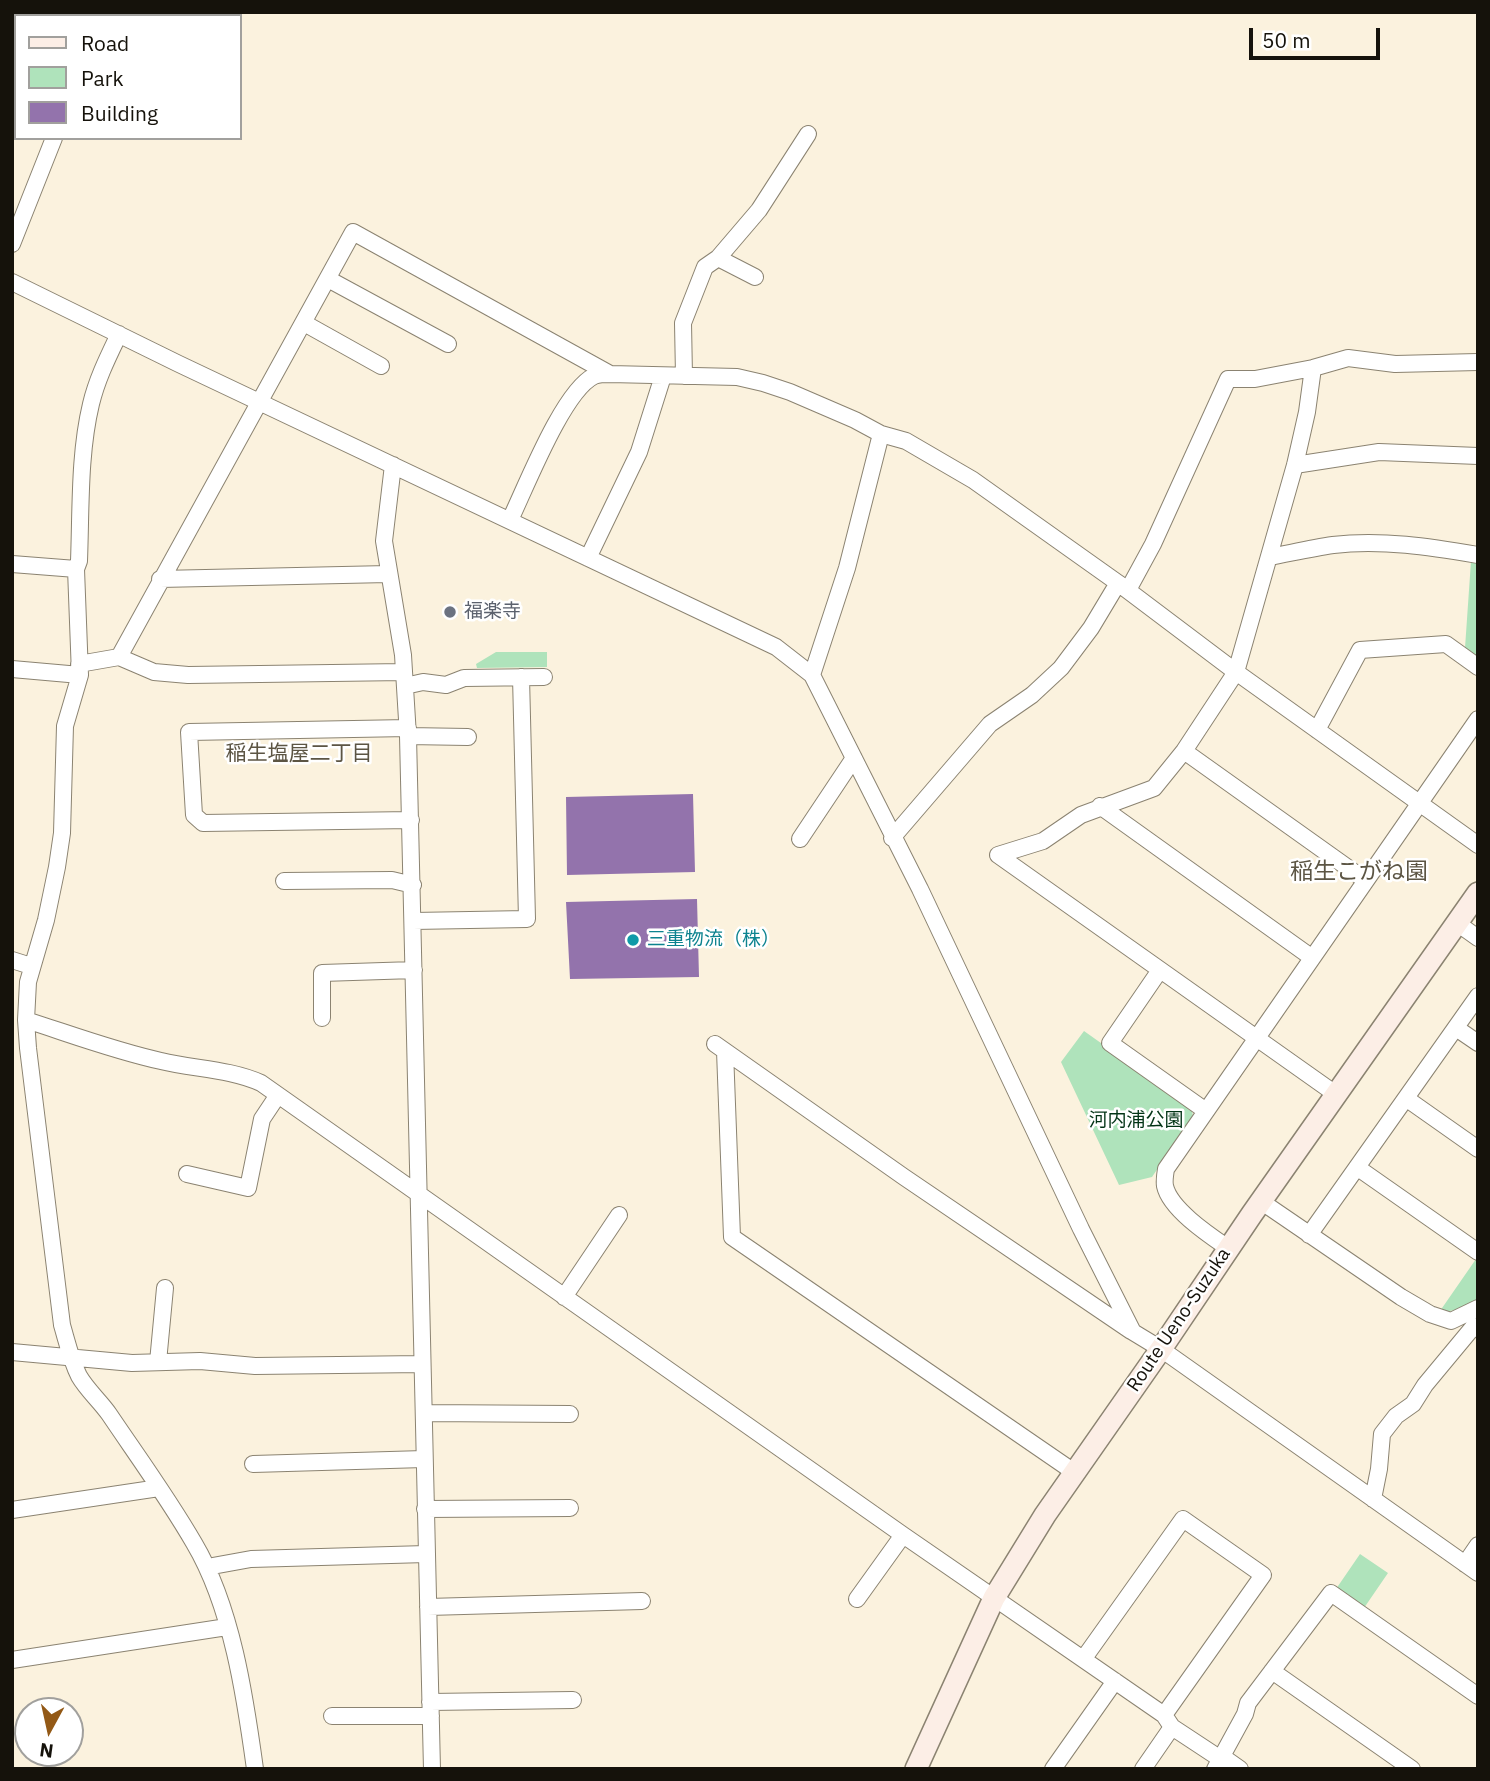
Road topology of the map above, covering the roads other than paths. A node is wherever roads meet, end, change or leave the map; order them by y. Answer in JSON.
{"nodes":[{"id":1,"x":808,"y":134,"type":"dead end"},
{"id":2,"x":53,"y":140,"type":"edge"},
{"id":3,"x":12,"y":244,"type":"edge"},
{"id":4,"x":718,"y":258,"type":"junction"},
{"id":5,"x":755,"y":277,"type":"dead end"},
{"id":6,"x":328,"y":279,"type":"junction"},
{"id":7,"x":12,"y":282,"type":"edge"},
{"id":8,"x":304,"y":323,"type":"junction"},
{"id":9,"x":119,"y":334,"type":"junction"},
{"id":10,"x":448,"y":344,"type":"dead end"},
{"id":11,"x":1478,"y":362,"type":"edge"},
{"id":12,"x":381,"y":366,"type":"dead end"},
{"id":13,"x":1313,"y":368,"type":"junction"},
{"id":14,"x":610,"y":374,"type":"junction"},
{"id":15,"x":663,"y":376,"type":"junction"},
{"id":16,"x":684,"y":376,"type":"junction"},
{"id":17,"x":259,"y":401,"type":"junction"},
{"id":18,"x":881,"y":435,"type":"junction"},
{"id":19,"x":1478,"y":456,"type":"edge"},
{"id":20,"x":1295,"y":464,"type":"junction"},
{"id":21,"x":393,"y":465,"type":"junction"},
{"id":22,"x":510,"y":520,"type":"junction"},
{"id":23,"x":1478,"y":555,"type":"edge"},
{"id":24,"x":1270,"y":557,"type":"junction"},
{"id":25,"x":588,"y":558,"type":"junction"},
{"id":26,"x":12,"y":564,"type":"edge"},
{"id":27,"x":76,"y":569,"type":"junction"},
{"id":28,"x":388,"y":574,"type":"junction"},
{"id":29,"x":160,"y":579,"type":"junction"},
{"id":30,"x":1123,"y":586,"type":"junction"},
{"id":31,"x":119,"y":657,"type":"junction"},
{"id":32,"x":1478,"y":667,"type":"edge"},
{"id":33,"x":12,"y":669,"type":"edge"},
{"id":34,"x":79,"y":670,"type":"junction"},
{"id":35,"x":1236,"y":672,"type":"junction"},
{"id":36,"x":812,"y":675,"type":"junction"},
{"id":37,"x":521,"y":677,"type":"junction"},
{"id":38,"x":544,"y":677,"type":"dead end"},
{"id":39,"x":405,"y":679,"type":"junction"},
{"id":40,"x":1478,"y":719,"type":"edge"},
{"id":41,"x":1317,"y":730,"type":"junction"},
{"id":42,"x":408,"y":732,"type":"junction"},
{"id":43,"x":468,"y":737,"type":"dead end"},
{"id":44,"x":1184,"y":751,"type":"junction"},
{"id":45,"x":854,"y":758,"type":"junction"},
{"id":46,"x":1419,"y":803,"type":"junction"},
{"id":47,"x":1100,"y":806,"type":"junction"},
{"id":48,"x":411,"y":820,"type":"junction"},
{"id":49,"x":892,"y":838,"type":"junction"},
{"id":50,"x":800,"y":839,"type":"dead end"},
{"id":51,"x":1478,"y":845,"type":"edge"},
{"id":52,"x":1365,"y":880,"type":"junction"},
{"id":53,"x":284,"y":881,"type":"dead end"},
{"id":54,"x":413,"y":885,"type":"junction"},
{"id":55,"x":1478,"y":893,"type":"edge"},
{"id":56,"x":413,"y":921,"type":"junction"},
{"id":57,"x":1457,"y":923,"type":"junction"},
{"id":58,"x":1478,"y":938,"type":"edge"},
{"id":59,"x":1311,"y":957,"type":"junction"},
{"id":60,"x":12,"y":960,"type":"edge"},
{"id":61,"x":31,"y":966,"type":"junction"},
{"id":62,"x":414,"y":970,"type":"junction"},
{"id":63,"x":1160,"y":971,"type":"junction"},
{"id":64,"x":1478,"y":996,"type":"edge"},
{"id":65,"x":322,"y":1018,"type":"dead end"},
{"id":66,"x":26,"y":1020,"type":"junction"},
{"id":67,"x":1456,"y":1028,"type":"junction"},
{"id":68,"x":1256,"y":1040,"type":"junction"},
{"id":69,"x":1478,"y":1043,"type":"edge"},
{"id":70,"x":278,"y":1095,"type":"junction"},
{"id":71,"x":1337,"y":1095,"type":"junction"},
{"id":72,"x":1407,"y":1100,"type":"junction"},
{"id":73,"x":1206,"y":1111,"type":"junction"},
{"id":74,"x":1478,"y":1149,"type":"edge"},
{"id":75,"x":1358,"y":1168,"type":"junction"},
{"id":76,"x":187,"y":1174,"type":"dead end"},
{"id":77,"x":418,"y":1195,"type":"junction"},
{"id":78,"x":1262,"y":1202,"type":"junction"},
{"id":79,"x":619,"y":1215,"type":"dead end"},
{"id":80,"x":1309,"y":1235,"type":"junction"},
{"id":81,"x":1228,"y":1248,"type":"junction"},
{"id":82,"x":1478,"y":1252,"type":"edge"},
{"id":83,"x":164,"y":1288,"type":"dead end"},
{"id":84,"x":564,"y":1297,"type":"junction"},
{"id":85,"x":1478,"y":1308,"type":"edge"},
{"id":86,"x":1478,"y":1329,"type":"edge"},
{"id":87,"x":1133,"y":1332,"type":"junction"},
{"id":88,"x":1161,"y":1349,"type":"junction"},
{"id":89,"x":12,"y":1352,"type":"edge"},
{"id":90,"x":72,"y":1356,"type":"junction"},
{"id":91,"x":158,"y":1362,"type":"junction"},
{"id":92,"x":422,"y":1364,"type":"junction"},
{"id":93,"x":424,"y":1413,"type":"junction"},
{"id":94,"x":570,"y":1414,"type":"dead end"},
{"id":95,"x":424,"y":1459,"type":"junction"},
{"id":96,"x":253,"y":1464,"type":"dead end"},
{"id":97,"x":1074,"y":1472,"type":"junction"},
{"id":98,"x":159,"y":1488,"type":"junction"},
{"id":99,"x":1373,"y":1499,"type":"junction"},
{"id":100,"x":570,"y":1508,"type":"dead end"},
{"id":101,"x":425,"y":1509,"type":"junction"},
{"id":102,"x":12,"y":1510,"type":"edge"},
{"id":103,"x":903,"y":1535,"type":"junction"},
{"id":104,"x":1478,"y":1545,"type":"edge"},
{"id":105,"x":426,"y":1554,"type":"junction"},
{"id":106,"x":207,"y":1567,"type":"junction"},
{"id":107,"x":1471,"y":1569,"type":"edge"},
{"id":108,"x":994,"y":1598,"type":"junction"},
{"id":109,"x":857,"y":1599,"type":"dead end"},
{"id":110,"x":642,"y":1601,"type":"dead end"},
{"id":111,"x":428,"y":1607,"type":"junction"},
{"id":112,"x":227,"y":1627,"type":"junction"},
{"id":113,"x":1084,"y":1658,"type":"junction"},
{"id":114,"x":12,"y":1660,"type":"edge"},
{"id":115,"x":1272,"y":1671,"type":"junction"},
{"id":116,"x":1115,"y":1681,"type":"junction"},
{"id":117,"x":1478,"y":1696,"type":"edge"},
{"id":118,"x":573,"y":1699,"type":"dead end"},
{"id":119,"x":431,"y":1709,"type":"junction"},
{"id":120,"x":332,"y":1716,"type":"dead end"},
{"id":121,"x":1168,"y":1721,"type":"junction"},
{"id":122,"x":1219,"y":1763,"type":"edge"},
{"id":123,"x":255,"y":1769,"type":"edge"},
{"id":124,"x":432,"y":1769,"type":"edge"},
{"id":125,"x":916,"y":1769,"type":"edge"},
{"id":126,"x":1053,"y":1769,"type":"edge"},
{"id":127,"x":1143,"y":1769,"type":"edge"},
{"id":128,"x":1240,"y":1769,"type":"edge"},
{"id":129,"x":1412,"y":1769,"type":"edge"}],
"edges":[{"from":1,"to":4,"type":"street"},
{"from":2,"to":3,"type":"street"},
{"from":4,"to":5,"type":"street"},
{"from":4,"to":16,"type":"street"},
{"from":6,"to":8,"type":"street"},
{"from":6,"to":10,"type":"street"},
{"from":6,"to":14,"type":"street"},
{"from":7,"to":9,"type":"street"},
{"from":8,"to":12,"type":"street"},
{"from":8,"to":17,"type":"street"},
{"from":9,"to":17,"type":"street"},
{"from":9,"to":27,"type":"street"},
{"from":11,"to":13,"type":"street"},
{"from":13,"to":20,"type":"street"},
{"from":13,"to":30,"type":"street"},
{"from":14,"to":15,"type":"street"},
{"from":14,"to":22,"type":"street"},
{"from":15,"to":16,"type":"street"},
{"from":15,"to":25,"type":"street"},
{"from":16,"to":18,"type":"street"},
{"from":17,"to":21,"type":"street"},
{"from":17,"to":29,"type":"street"},
{"from":18,"to":30,"type":"street"},
{"from":18,"to":36,"type":"street"},
{"from":19,"to":20,"type":"street"},
{"from":20,"to":24,"type":"street"},
{"from":21,"to":22,"type":"street"},
{"from":21,"to":28,"type":"street"},
{"from":22,"to":25,"type":"street"},
{"from":23,"to":24,"type":"street"},
{"from":24,"to":35,"type":"street"},
{"from":25,"to":36,"type":"street"},
{"from":26,"to":27,"type":"street"},
{"from":27,"to":34,"type":"street"},
{"from":28,"to":29,"type":"street"},
{"from":28,"to":39,"type":"street"},
{"from":29,"to":31,"type":"street"},
{"from":30,"to":35,"type":"street"},
{"from":30,"to":49,"type":"street"},
{"from":31,"to":34,"type":"street"},
{"from":31,"to":39,"type":"street"},
{"from":32,"to":41,"type":"street"},
{"from":33,"to":34,"type":"street"},
{"from":34,"to":61,"type":"street"},
{"from":35,"to":41,"type":"street"},
{"from":35,"to":44,"type":"street"},
{"from":36,"to":45,"type":"street"},
{"from":37,"to":38,"type":"street"},
{"from":37,"to":39,"type":"street"},
{"from":37,"to":56,"type":"street"},
{"from":39,"to":42,"type":"street"},
{"from":40,"to":46,"type":"street"},
{"from":41,"to":46,"type":"street"},
{"from":42,"to":43,"type":"street"},
{"from":42,"to":48,"type":"street"},
{"from":42,"to":48,"type":"street"},
{"from":44,"to":47,"type":"street"},
{"from":44,"to":52,"type":"street"},
{"from":45,"to":49,"type":"street"},
{"from":45,"to":50,"type":"street"},
{"from":46,"to":51,"type":"street"},
{"from":46,"to":52,"type":"street"},
{"from":47,"to":59,"type":"street"},
{"from":47,"to":63,"type":"street"},
{"from":48,"to":54,"type":"street"},
{"from":49,"to":87,"type":"street"},
{"from":52,"to":59,"type":"street"},
{"from":53,"to":54,"type":"street"},
{"from":54,"to":56,"type":"street"},
{"from":55,"to":57,"type":"main road","name":"Route Ueno-Suzuka"},
{"from":56,"to":62,"type":"street"},
{"from":57,"to":58,"type":"street"},
{"from":57,"to":71,"type":"main road","name":"Route Ueno-Suzuka"},
{"from":59,"to":68,"type":"street"},
{"from":60,"to":61,"type":"street"},
{"from":61,"to":66,"type":"street"},
{"from":62,"to":65,"type":"street"},
{"from":62,"to":77,"type":"street"},
{"from":63,"to":68,"type":"street"},
{"from":63,"to":73,"type":"street"},
{"from":64,"to":67,"type":"street"},
{"from":66,"to":70,"type":"street"},
{"from":66,"to":90,"type":"street"},
{"from":67,"to":69,"type":"street"},
{"from":67,"to":72,"type":"street"},
{"from":68,"to":71,"type":"street"},
{"from":68,"to":73,"type":"street"},
{"from":70,"to":76,"type":"street"},
{"from":70,"to":77,"type":"street"},
{"from":71,"to":78,"type":"main road","name":"Route Ueno-Suzuka"},
{"from":72,"to":74,"type":"street"},
{"from":72,"to":75,"type":"street"},
{"from":73,"to":81,"type":"street"},
{"from":75,"to":80,"type":"street"},
{"from":75,"to":82,"type":"street"},
{"from":77,"to":84,"type":"street"},
{"from":77,"to":92,"type":"street"},
{"from":78,"to":80,"type":"street"},
{"from":78,"to":81,"type":"main road","name":"Route Ueno-Suzuka"},
{"from":79,"to":84,"type":"street"},
{"from":80,"to":85,"type":"street"},
{"from":81,"to":88,"type":"main road","name":"Route Ueno-Suzuka"},
{"from":83,"to":91,"type":"street"},
{"from":84,"to":103,"type":"street"},
{"from":86,"to":99,"type":"street"},
{"from":87,"to":88,"type":"street"},
{"from":87,"to":97,"type":"street"},
{"from":88,"to":97,"type":"main road","name":"Route Ueno-Suzuka"},
{"from":88,"to":99,"type":"street"},
{"from":89,"to":90,"type":"street"},
{"from":90,"to":91,"type":"street"},
{"from":90,"to":98,"type":"street"},
{"from":91,"to":92,"type":"street"},
{"from":92,"to":93,"type":"street"},
{"from":93,"to":94,"type":"street"},
{"from":93,"to":95,"type":"street"},
{"from":95,"to":96,"type":"street"},
{"from":95,"to":101,"type":"street"},
{"from":97,"to":108,"type":"main road","name":"Route Ueno-Suzuka"},
{"from":98,"to":102,"type":"street"},
{"from":98,"to":106,"type":"street"},
{"from":99,"to":107,"type":"street"},
{"from":100,"to":101,"type":"street"},
{"from":101,"to":105,"type":"street"},
{"from":103,"to":108,"type":"street"},
{"from":103,"to":109,"type":"street"},
{"from":104,"to":107,"type":"street"},
{"from":105,"to":106,"type":"street"},
{"from":105,"to":111,"type":"street"},
{"from":106,"to":112,"type":"street"},
{"from":108,"to":113,"type":"street"},
{"from":108,"to":125,"type":"main road","name":"Route Ueno-Suzuka"},
{"from":110,"to":111,"type":"street"},
{"from":111,"to":119,"type":"street"},
{"from":112,"to":114,"type":"street"},
{"from":112,"to":123,"type":"street"},
{"from":113,"to":116,"type":"street"},
{"from":113,"to":121,"type":"street"},
{"from":115,"to":117,"type":"street"},
{"from":115,"to":122,"type":"street"},
{"from":115,"to":129,"type":"street"},
{"from":116,"to":121,"type":"street"},
{"from":116,"to":126,"type":"street"},
{"from":118,"to":119,"type":"street"},
{"from":119,"to":120,"type":"street"},
{"from":119,"to":124,"type":"street"},
{"from":121,"to":122,"type":"street"},
{"from":121,"to":127,"type":"street"},
{"from":122,"to":128,"type":"street"}]}
